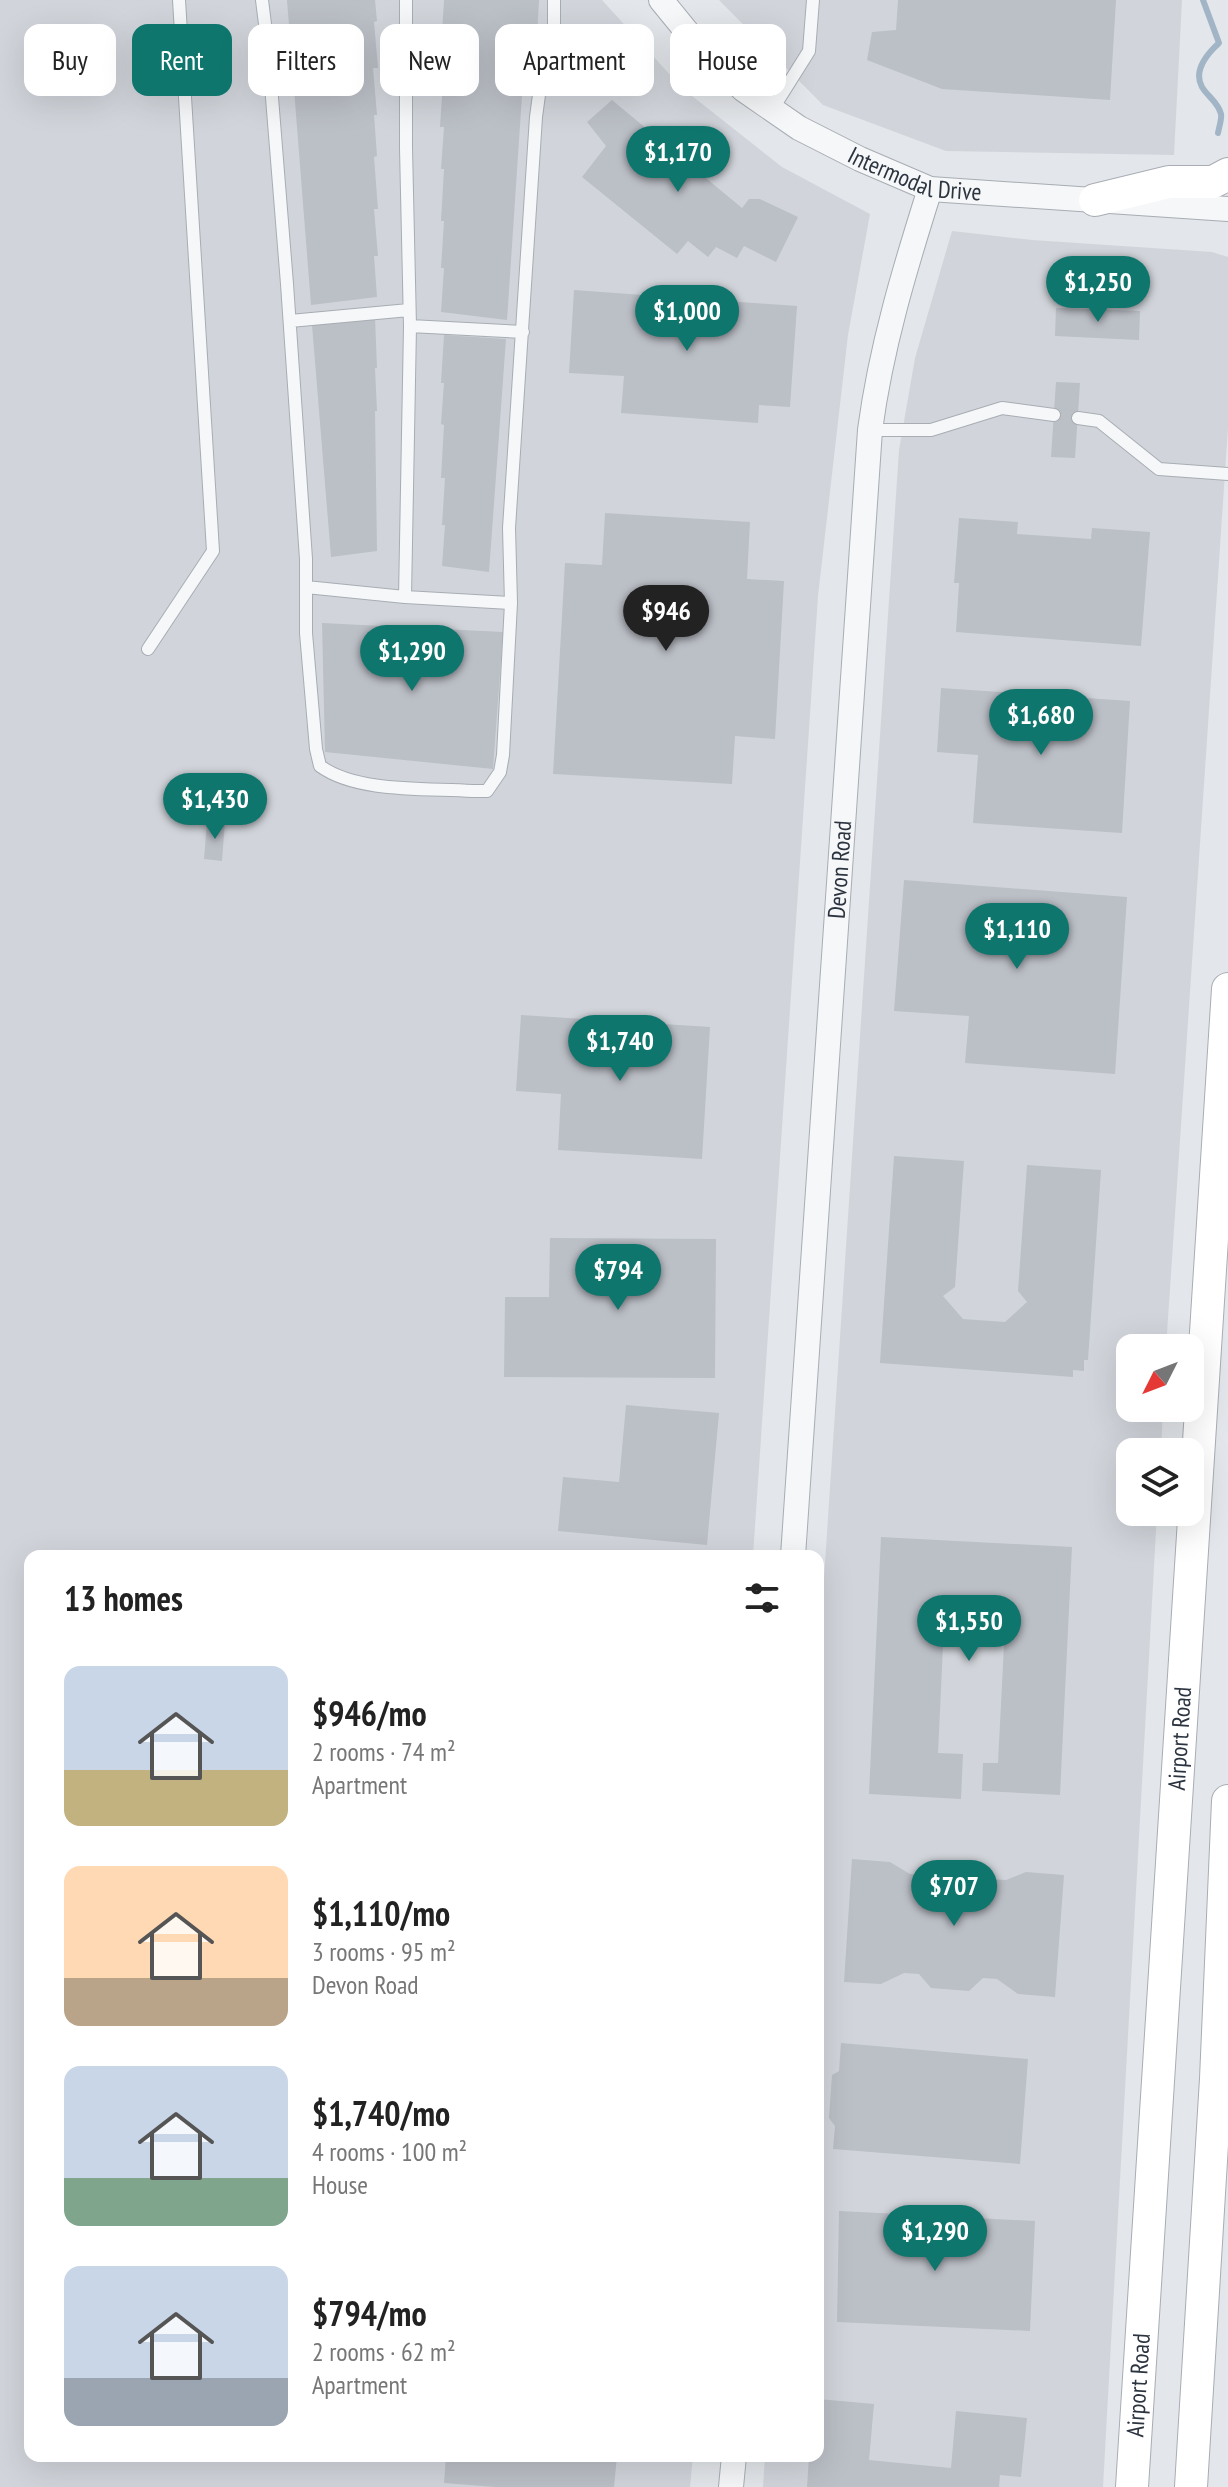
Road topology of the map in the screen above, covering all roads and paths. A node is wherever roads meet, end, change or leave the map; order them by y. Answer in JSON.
{"nodes":[{"id":1,"x":179,"y":0,"type":"edge"},
{"id":2,"x":262,"y":0,"type":"edge"},
{"id":3,"x":406,"y":0,"type":"edge"},
{"id":4,"x":554,"y":0,"type":"edge"},
{"id":5,"x":661,"y":0,"type":"edge"},
{"id":6,"x":813,"y":0,"type":"edge"},
{"id":7,"x":772,"y":110,"type":"junction"},
{"id":8,"x":1228,"y":174,"type":"edge"},
{"id":9,"x":930,"y":189,"type":"junction"},
{"id":10,"x":1095,"y":200,"type":"junction"},
{"id":11,"x":1228,"y":209,"type":"edge"},
{"id":12,"x":409,"y":310,"type":"junction"},
{"id":13,"x":290,"y":321,"type":"junction"},
{"id":14,"x":410,"y":326,"type":"junction"},
{"id":15,"x":523,"y":332,"type":"junction"},
{"id":16,"x":1054,"y":415,"type":"dead end"},
{"id":17,"x":1078,"y":418,"type":"dead end"},
{"id":18,"x":870,"y":430,"type":"junction"},
{"id":19,"x":1228,"y":474,"type":"edge"},
{"id":20,"x":306,"y":587,"type":"junction"},
{"id":21,"x":405,"y":597,"type":"junction"},
{"id":22,"x":511,"y":603,"type":"junction"},
{"id":23,"x":148,"y":649,"type":"dead end"},
{"id":24,"x":1228,"y":989,"type":"edge"},
{"id":25,"x":793,"y":1550,"type":"edge"},
{"id":26,"x":1228,"y":1801,"type":"edge"},
{"id":27,"x":733,"y":2462,"type":"edge"},
{"id":28,"x":731,"y":2487,"type":"edge"},
{"id":29,"x":1132,"y":2487,"type":"edge"},
{"id":30,"x":1191,"y":2487,"type":"edge"}],
"edges":[{"from":1,"to":23,"type":"lane"},
{"from":2,"to":13,"type":"lane"},
{"from":3,"to":12,"type":"lane"},
{"from":4,"to":15,"type":"lane"},
{"from":5,"to":7,"type":"street","name":"Intermodal Drive"},
{"from":6,"to":7,"type":"lane"},
{"from":7,"to":9,"type":"street","name":"Intermodal Drive"},
{"from":8,"to":10,"type":"main road"},
{"from":9,"to":10,"type":"street","name":"Intermodal Drive"},
{"from":9,"to":18,"type":"street","name":"Devon Road"},
{"from":10,"to":11,"type":"street","name":"Intermodal Drive"},
{"from":12,"to":13,"type":"lane"},
{"from":12,"to":14,"type":"lane"},
{"from":13,"to":20,"type":"lane"},
{"from":14,"to":15,"type":"lane"},
{"from":14,"to":21,"type":"lane"},
{"from":15,"to":22,"type":"lane"},
{"from":16,"to":18,"type":"lane"},
{"from":17,"to":19,"type":"lane"},
{"from":18,"to":25,"type":"street","name":"Devon Road"},
{"from":20,"to":21,"type":"lane"},
{"from":20,"to":22,"type":"lane"},
{"from":21,"to":22,"type":"lane"},
{"from":24,"to":29,"type":"main road","name":"Airport Road"},
{"from":26,"to":30,"type":"main road"},
{"from":27,"to":28,"type":"street"}]}
